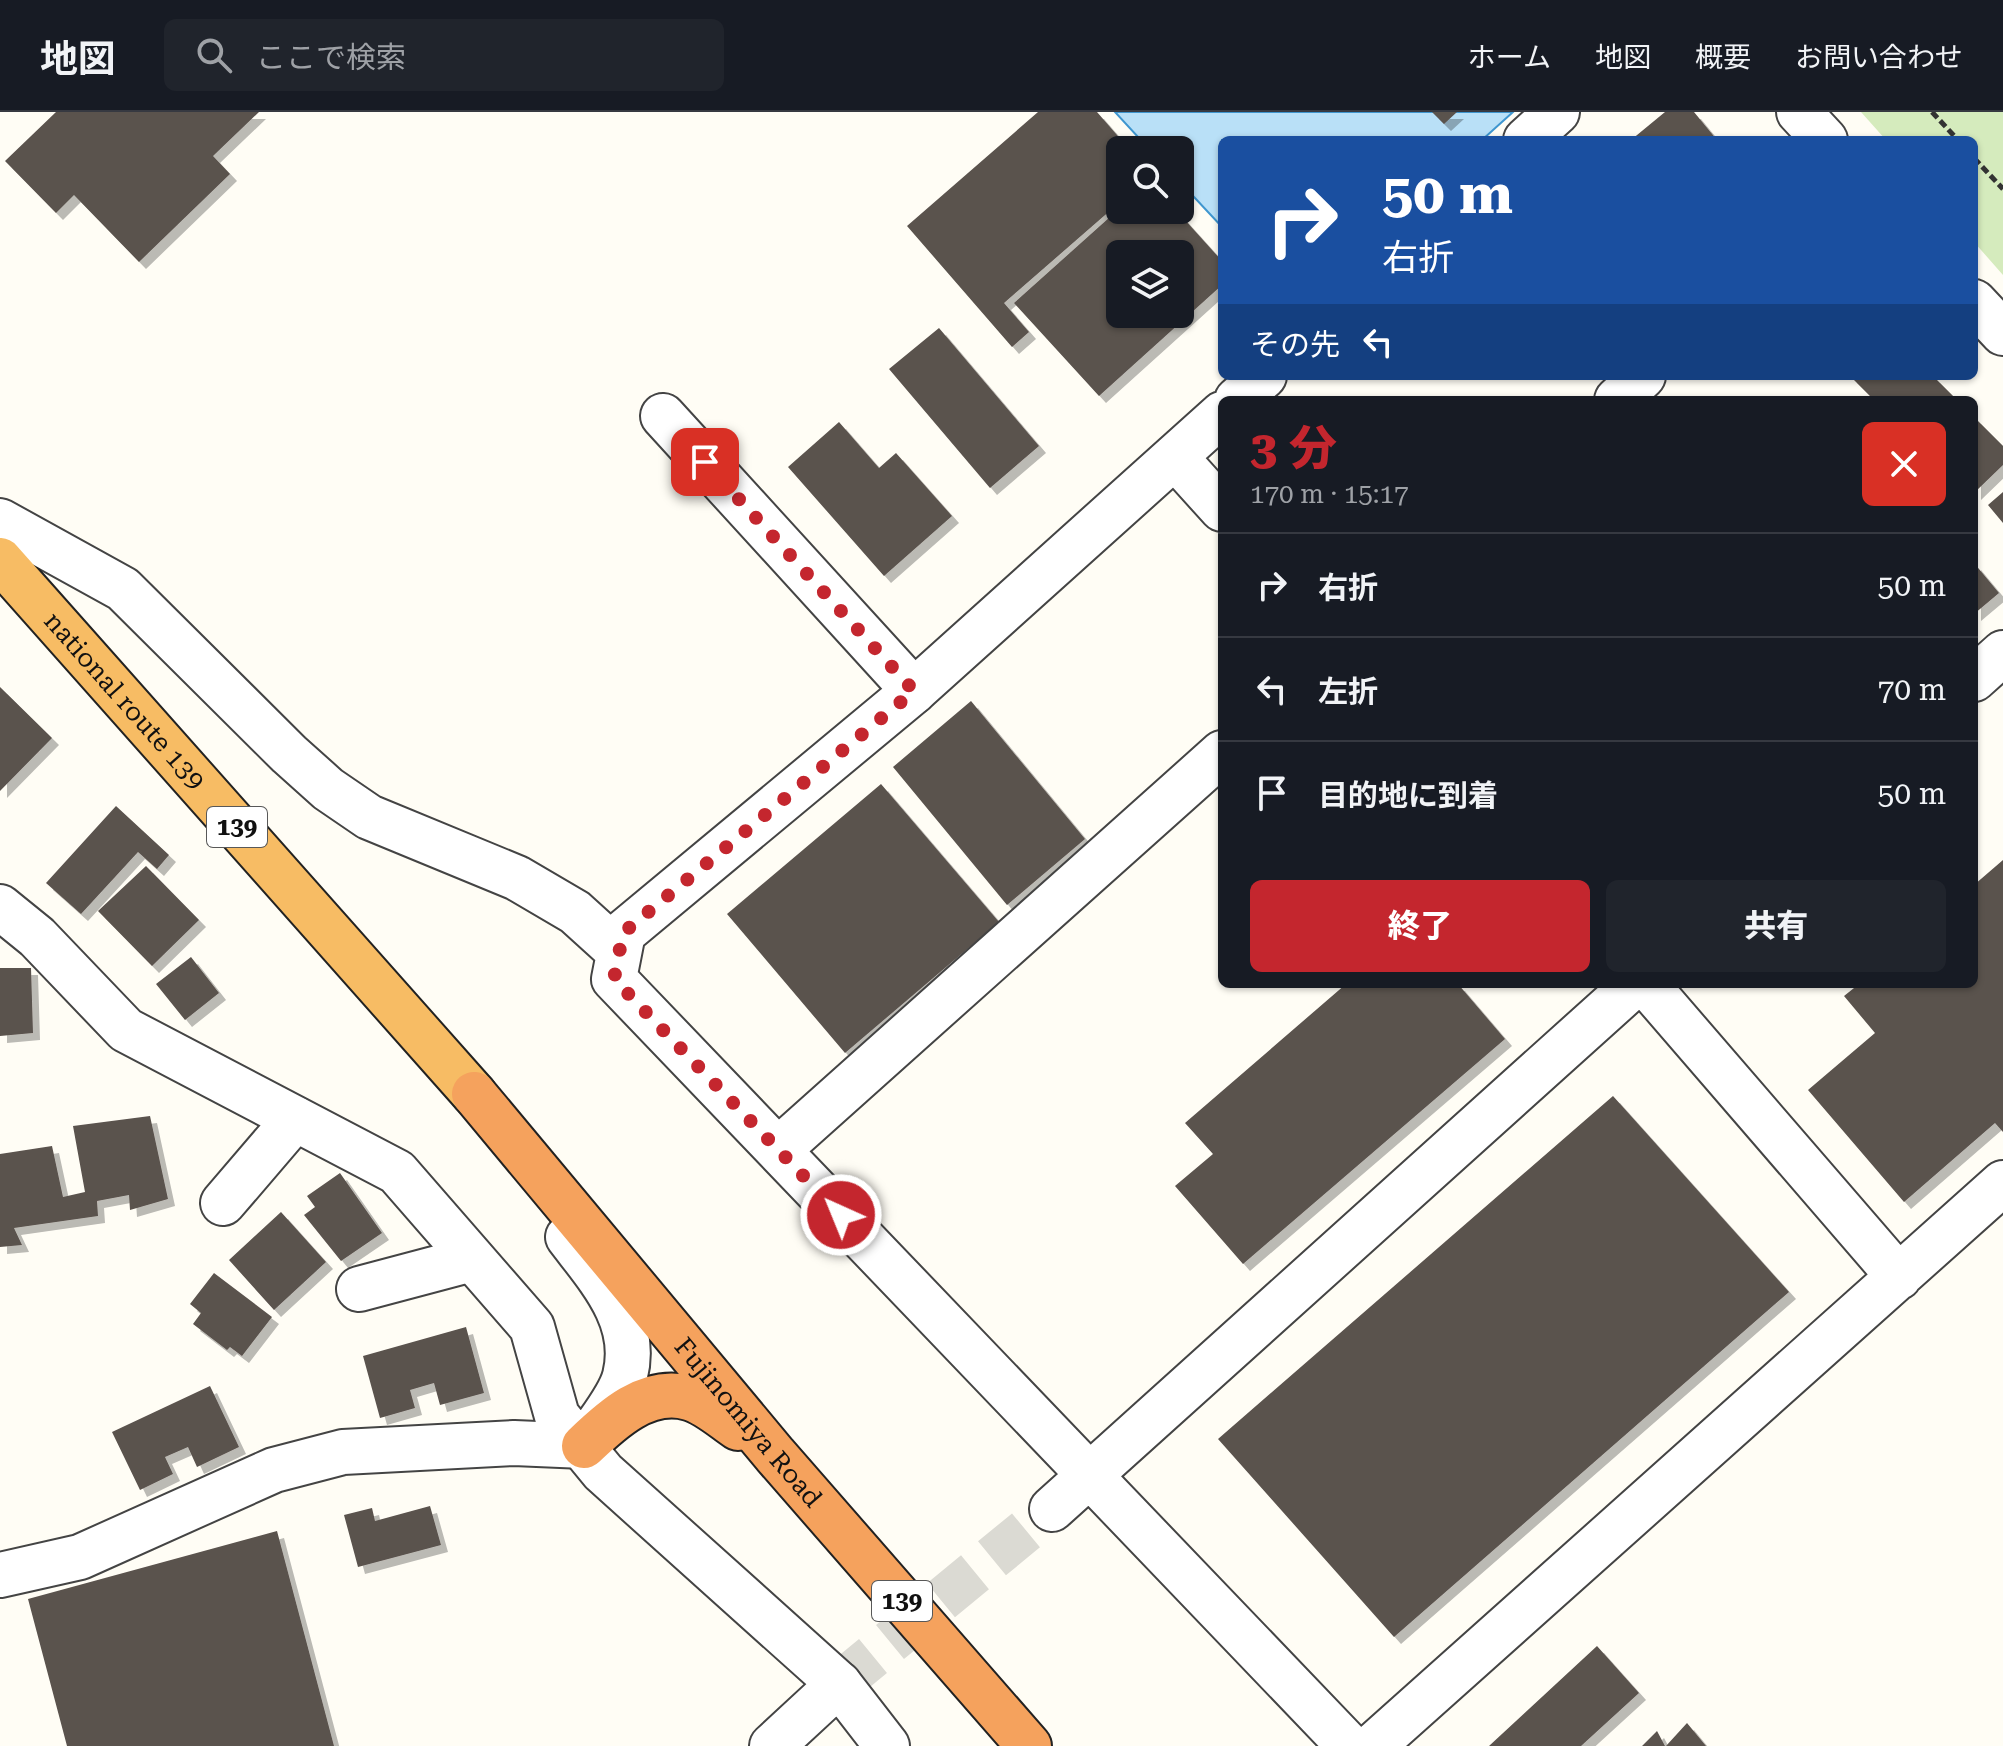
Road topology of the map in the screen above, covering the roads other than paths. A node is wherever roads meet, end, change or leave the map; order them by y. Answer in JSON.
{"nodes":[{"id":1,"x":1557,"y":112,"type":"edge"},
{"id":2,"x":1799,"y":112,"type":"edge"},
{"id":3,"x":1530,"y":136,"type":"edge"},
{"id":4,"x":1821,"y":136,"type":"edge"},
{"id":5,"x":1978,"y":306,"type":"edge"},
{"id":6,"x":2003,"y":333,"type":"edge"},
{"id":7,"x":1260,"y":380,"type":"edge"},
{"id":8,"x":1639,"y":380,"type":"edge"},
{"id":9,"x":1242,"y":396,"type":"edge"},
{"id":10,"x":1621,"y":396,"type":"edge"},
{"id":11,"x":663,"y":416,"type":"dead end"},
{"id":12,"x":1218,"y":418,"type":"edge"},
{"id":13,"x":1175,"y":457,"type":"junction"},
{"id":14,"x":1218,"y":505,"type":"edge"},
{"id":15,"x":0,"y":521,"type":"edge"},
{"id":16,"x":0,"y":560,"type":"edge"},
{"id":17,"x":2003,"y":653,"type":"edge"},
{"id":18,"x":1978,"y":675,"type":"edge"},
{"id":19,"x":914,"y":691,"type":"junction"},
{"id":20,"x":1218,"y":757,"type":"edge"},
{"id":21,"x":0,"y":907,"type":"edge"},
{"id":22,"x":618,"y":951,"type":"junction"},
{"id":23,"x":1631,"y":988,"type":"edge"},
{"id":24,"x":1649,"y":988,"type":"edge"},
{"id":25,"x":474,"y":1094,"type":"junction"},
{"id":26,"x":295,"y":1119,"type":"junction"},
{"id":27,"x":778,"y":1150,"type":"junction"},
{"id":28,"x":2003,"y":1183,"type":"edge"},
{"id":29,"x":223,"y":1203,"type":"dead end"},
{"id":30,"x":472,"y":1259,"type":"junction"},
{"id":31,"x":1899,"y":1277,"type":"junction"},
{"id":32,"x":359,"y":1289,"type":"dead end"},
{"id":33,"x":584,"y":1446,"type":"junction"},
{"id":34,"x":775,"y":1455,"type":"junction"},
{"id":35,"x":1090,"y":1475,"type":"junction"},
{"id":36,"x":1052,"y":1509,"type":"tunnel mouth"},
{"id":37,"x":0,"y":1575,"type":"edge"},
{"id":38,"x":839,"y":1684,"type":"junction"},
{"id":39,"x":772,"y":1746,"type":"edge"},
{"id":40,"x":887,"y":1746,"type":"edge"},
{"id":41,"x":1029,"y":1746,"type":"edge"},
{"id":42,"x":1349,"y":1746,"type":"edge"},
{"id":43,"x":1373,"y":1746,"type":"edge"}],
"edges":[{"from":1,"to":3,"type":"street"},
{"from":2,"to":4,"type":"street"},
{"from":5,"to":6,"type":"street"},
{"from":7,"to":9,"type":"street"},
{"from":8,"to":10,"type":"street"},
{"from":11,"to":19,"type":"street"},
{"from":12,"to":13,"type":"street"},
{"from":13,"to":14,"type":"street"},
{"from":13,"to":19,"type":"street"},
{"from":15,"to":22,"type":"street"},
{"from":16,"to":25,"type":"highway","name":"national route 139","number":"139"},
{"from":17,"to":18,"type":"street"},
{"from":19,"to":22,"type":"street"},
{"from":20,"to":27,"type":"street"},
{"from":21,"to":26,"type":"street"},
{"from":22,"to":27,"type":"street"},
{"from":23,"to":35,"type":"street"},
{"from":24,"to":31,"type":"street"},
{"from":25,"to":33,"type":"street"},
{"from":25,"to":34,"type":"highway","name":"Fujinomiya Road","number":"139"},
{"from":26,"to":29,"type":"street"},
{"from":26,"to":30,"type":"street"},
{"from":27,"to":35,"type":"street"},
{"from":28,"to":31,"type":"street"},
{"from":30,"to":32,"type":"street"},
{"from":30,"to":33,"type":"street"},
{"from":31,"to":43,"type":"street"},
{"from":33,"to":34,"type":"highway"},
{"from":33,"to":37,"type":"street"},
{"from":33,"to":38,"type":"street"},
{"from":34,"to":41,"type":"highway","name":"Fujinomiya Road","number":"139"},
{"from":35,"to":36,"type":"street"},
{"from":35,"to":42,"type":"street"},
{"from":38,"to":39,"type":"street"},
{"from":38,"to":40,"type":"street"}]}
